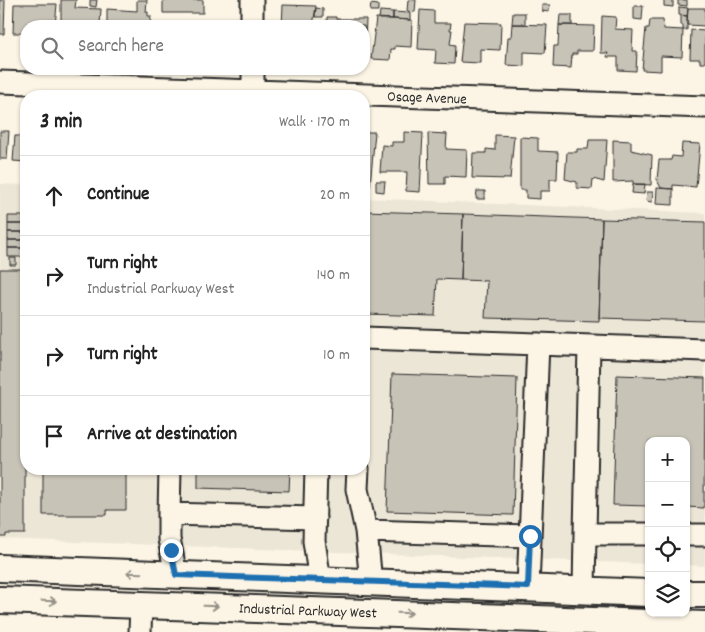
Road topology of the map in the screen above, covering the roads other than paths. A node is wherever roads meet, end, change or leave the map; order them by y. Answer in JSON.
{"nodes":[{"id":1,"x":252,"y":0,"type":"edge"},
{"id":2,"x":252,"y":20,"type":"edge"},
{"id":3,"x":253,"y":75,"type":"edge"},
{"id":4,"x":0,"y":82,"type":"edge"},
{"id":5,"x":253,"y":90,"type":"joint"},
{"id":6,"x":370,"y":95,"type":"edge"},
{"id":7,"x":705,"y":108,"type":"edge"},
{"id":8,"x":370,"y":338,"type":"edge"},
{"id":9,"x":538,"y":344,"type":"junction"},
{"id":10,"x":589,"y":346,"type":"junction"},
{"id":11,"x":705,"y":350,"type":"edge"},
{"id":12,"x":170,"y":475,"type":"edge"},
{"id":13,"x":316,"y":475,"type":"edge"},
{"id":14,"x":358,"y":475,"type":"edge"},
{"id":15,"x":169,"y":514,"type":"junction"},
{"id":16,"x":315,"y":518,"type":"junction"},
{"id":17,"x":366,"y":531,"type":"junction"},
{"id":18,"x":585,"y":534,"type":"junction"},
{"id":19,"x":645,"y":534,"type":"edge"},
{"id":20,"x":690,"y":535,"type":"edge"},
{"id":21,"x":705,"y":535,"type":"edge"},
{"id":22,"x":530,"y":536,"type":"junction"},
{"id":23,"x":0,"y":568,"type":"edge"},
{"id":24,"x":176,"y":575,"type":"junction"},
{"id":25,"x":320,"y":581,"type":"junction"},
{"id":26,"x":371,"y":583,"type":"junction"},
{"id":27,"x":445,"y":586,"type":"junction"},
{"id":28,"x":528,"y":587,"type":"junction"},
{"id":29,"x":584,"y":590,"type":"junction"},
{"id":30,"x":645,"y":592,"type":"edge"},
{"id":31,"x":690,"y":594,"type":"edge"},
{"id":32,"x":705,"y":594,"type":"edge"},
{"id":33,"x":0,"y":600,"type":"edge"},
{"id":34,"x":141,"y":604,"type":"junction"},
{"id":35,"x":441,"y":620,"type":"edge"},
{"id":36,"x":705,"y":625,"type":"edge"},
{"id":37,"x":140,"y":632,"type":"edge"}],
"edges":[{"from":1,"to":2,"type":"street"},
{"from":3,"to":5,"type":"street"},
{"from":4,"to":5,"type":"street","name":"Osage Avenue"},
{"from":6,"to":7,"type":"street","name":"Osage Avenue"},
{"from":8,"to":9,"type":"street"},
{"from":9,"to":10,"type":"street"},
{"from":9,"to":22,"type":"street"},
{"from":10,"to":11,"type":"street"},
{"from":10,"to":18,"type":"street"},
{"from":12,"to":15,"type":"street"},
{"from":13,"to":16,"type":"street"},
{"from":14,"to":17,"type":"street"},
{"from":15,"to":16,"type":"street"},
{"from":15,"to":24,"type":"street"},
{"from":16,"to":25,"type":"street"},
{"from":17,"to":22,"type":"street"},
{"from":17,"to":26,"type":"street"},
{"from":18,"to":19,"type":"street"},
{"from":18,"to":29,"type":"street"},
{"from":20,"to":21,"type":"street"},
{"from":22,"to":28,"type":"street"},
{"from":24,"to":23,"type":"main road","name":"Industrial Parkway West","one_way":true},
{"from":24,"to":25,"type":"main road","name":"Industrial Parkway West"},
{"from":25,"to":26,"type":"main road","name":"Industrial Parkway West"},
{"from":26,"to":27,"type":"main road","name":"Industrial Parkway West"},
{"from":27,"to":28,"type":"main road","name":"Industrial Parkway West"},
{"from":27,"to":35,"type":"main road"},
{"from":28,"to":29,"type":"main road","name":"Industrial Parkway West"},
{"from":29,"to":30,"type":"main road","name":"Industrial Parkway West"},
{"from":31,"to":32,"type":"main road"},
{"from":33,"to":34,"type":"main road","name":"Industrial Parkway West","one_way":true},
{"from":34,"to":35,"type":"main road","name":"Industrial Parkway West","one_way":true},
{"from":34,"to":37,"type":"street"},
{"from":35,"to":36,"type":"main road","name":"Industrial Parkway West"}]}
